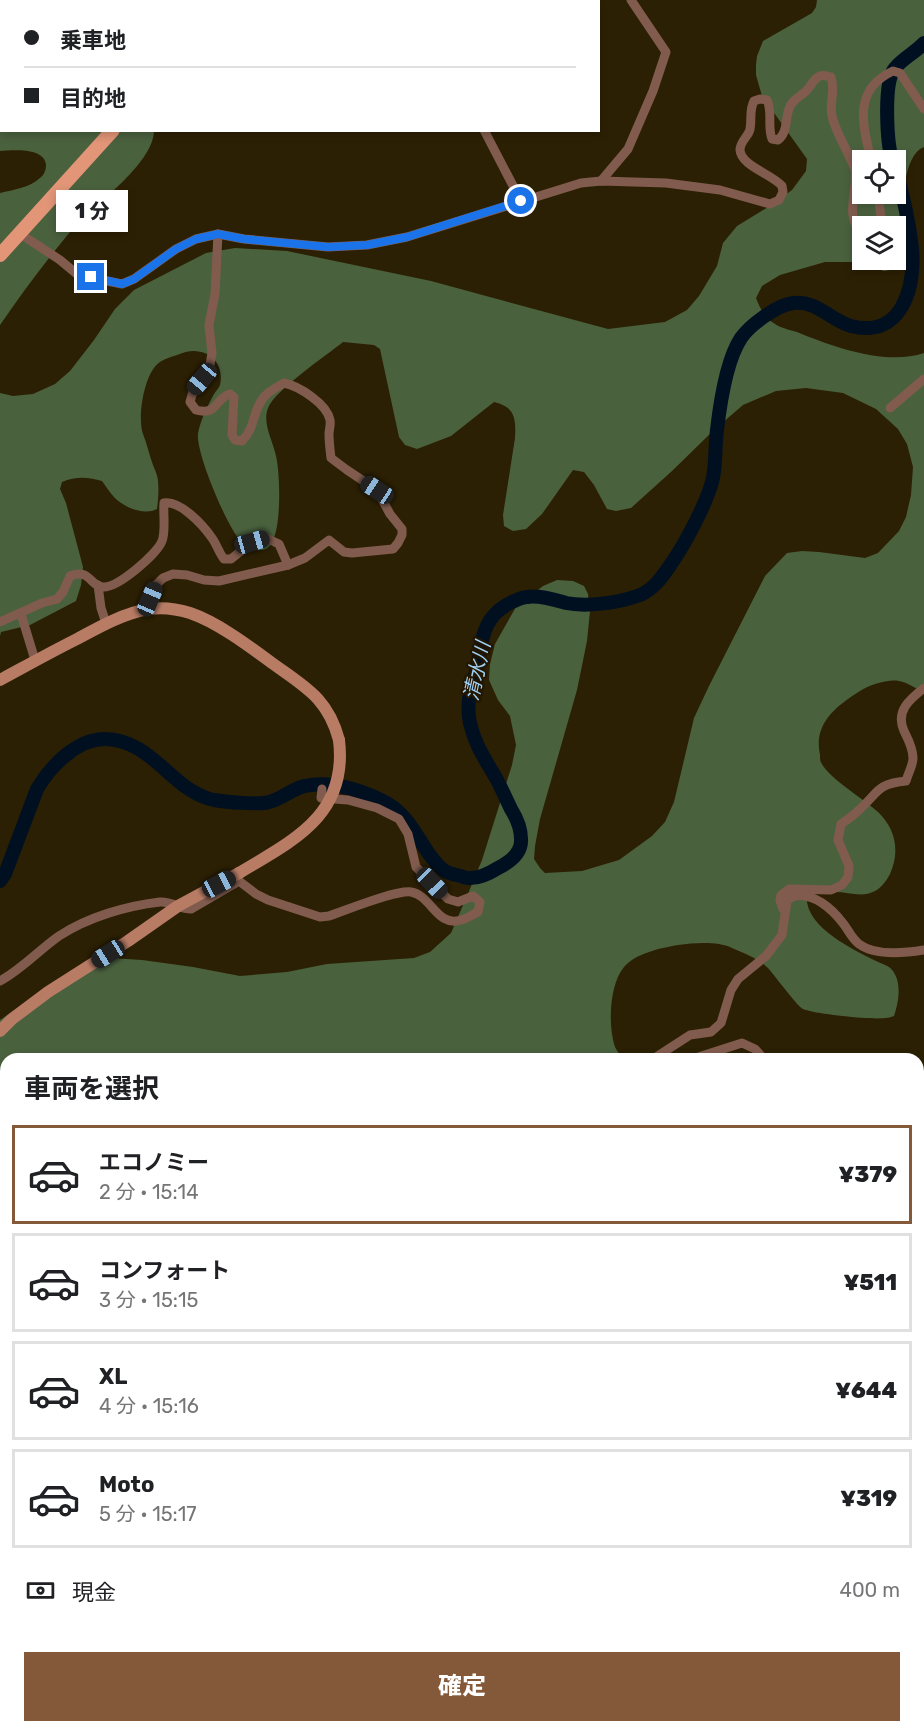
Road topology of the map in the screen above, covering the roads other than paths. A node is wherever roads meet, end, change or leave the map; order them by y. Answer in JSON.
{"nodes":[{"id":1,"x":631,"y":0,"type":"edge"},
{"id":2,"x":924,"y":109,"type":"edge"},
{"id":3,"x":111,"y":132,"type":"edge"},
{"id":4,"x":485,"y":132,"type":"edge"},
{"id":5,"x":868,"y":150,"type":"edge"},
{"id":6,"x":601,"y":181,"type":"junction"},
{"id":7,"x":521,"y":201,"type":"junction"},
{"id":8,"x":852,"y":216,"type":"edge"},
{"id":9,"x":19,"y":233,"type":"junction"},
{"id":10,"x":218,"y":234,"type":"junction"},
{"id":11,"x":0,"y":255,"type":"edge"},
{"id":12,"x":924,"y":379,"type":"edge"},
{"id":13,"x":890,"y":408,"type":"dead end"},
{"id":14,"x":288,"y":565,"type":"junction"},
{"id":15,"x":98,"y":585,"type":"junction"},
{"id":16,"x":147,"y":610,"type":"junction"},
{"id":17,"x":21,"y":614,"type":"junction"},
{"id":18,"x":0,"y":622,"type":"edge"},
{"id":19,"x":106,"y":623,"type":"junction"},
{"id":20,"x":35,"y":660,"type":"junction"},
{"id":21,"x":0,"y":680,"type":"edge"},
{"id":22,"x":924,"y":688,"type":"edge"},
{"id":23,"x":322,"y":789,"type":"dead end"},
{"id":24,"x":178,"y":906,"type":"junction"},
{"id":25,"x":785,"y":914,"type":"junction"},
{"id":26,"x":924,"y":950,"type":"edge"},
{"id":27,"x":0,"y":981,"type":"edge"},
{"id":28,"x":0,"y":1031,"type":"edge"},
{"id":29,"x":663,"y":1053,"type":"edge"},
{"id":30,"x":711,"y":1053,"type":"edge"},
{"id":31,"x":759,"y":1053,"type":"edge"}],
"edges":[{"from":1,"to":6,"type":"street"},
{"from":2,"to":5,"type":"street"},
{"from":3,"to":9,"type":"main road"},
{"from":4,"to":7,"type":"street"},
{"from":6,"to":7,"type":"street"},
{"from":6,"to":8,"type":"street"},
{"from":7,"to":10,"type":"street"},
{"from":9,"to":10,"type":"street"},
{"from":9,"to":11,"type":"main road"},
{"from":10,"to":14,"type":"street"},
{"from":12,"to":13,"type":"street"},
{"from":14,"to":15,"type":"street"},
{"from":14,"to":16,"type":"street"},
{"from":15,"to":17,"type":"street"},
{"from":15,"to":19,"type":"street"},
{"from":16,"to":19,"type":"street"},
{"from":16,"to":24,"type":"street","bridge":true},
{"from":17,"to":18,"type":"street"},
{"from":17,"to":20,"type":"street"},
{"from":19,"to":20,"type":"street"},
{"from":20,"to":21,"type":"street"},
{"from":22,"to":25,"type":"street"},
{"from":23,"to":24,"type":"street"},
{"from":24,"to":27,"type":"street"},
{"from":24,"to":28,"type":"street"},
{"from":25,"to":26,"type":"street"},
{"from":25,"to":29,"type":"street"},
{"from":30,"to":31,"type":"street"}]}
